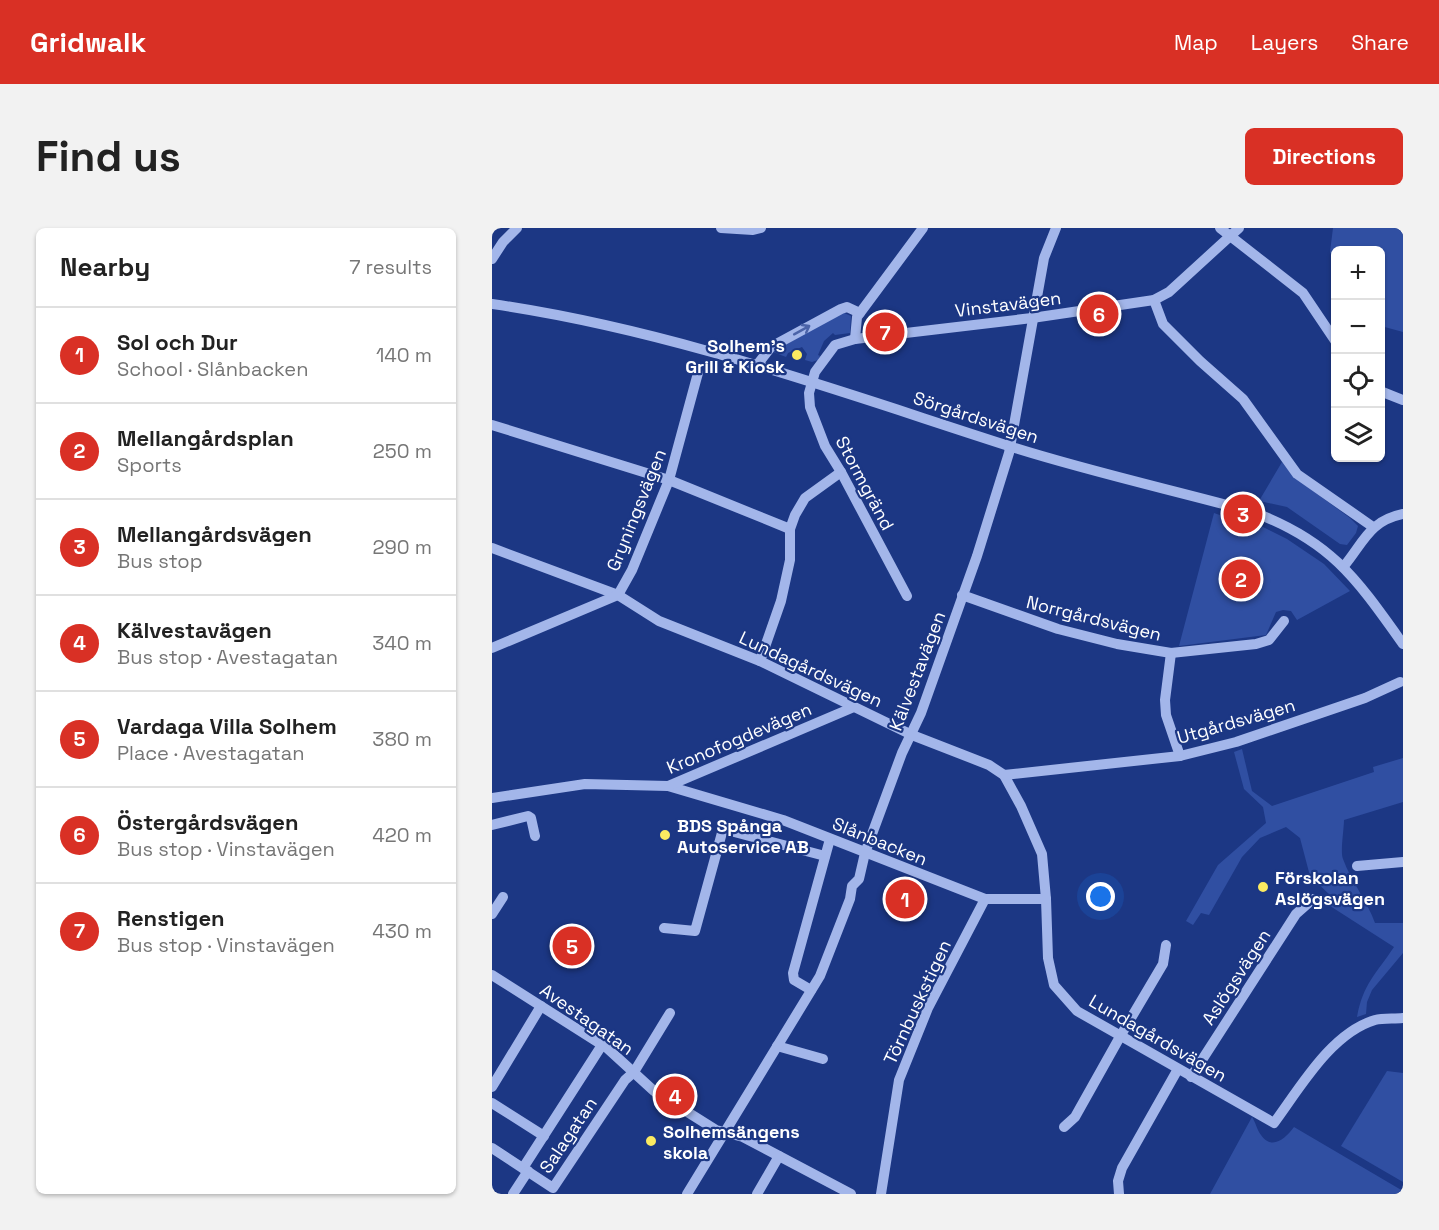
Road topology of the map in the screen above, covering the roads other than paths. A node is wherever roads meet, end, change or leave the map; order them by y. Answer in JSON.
{"nodes":[{"id":1,"x":517,"y":228,"type":"edge"},
{"id":2,"x":721,"y":228,"type":"edge"},
{"id":3,"x":761,"y":228,"type":"edge"},
{"id":4,"x":923,"y":228,"type":"edge"},
{"id":5,"x":1056,"y":228,"type":"edge"},
{"id":6,"x":1220,"y":228,"type":"edge"},
{"id":7,"x":1239,"y":228,"type":"edge"},
{"id":8,"x":1230,"y":237,"type":"junction"},
{"id":9,"x":492,"y":259,"type":"edge"},
{"id":10,"x":1154,"y":300,"type":"junction"},
{"id":11,"x":492,"y":304,"type":"edge"},
{"id":12,"x":860,"y":313,"type":"junction"},
{"id":13,"x":1032,"y":318,"type":"junction"},
{"id":14,"x":1331,"y":336,"type":"edge"},
{"id":15,"x":855,"y":339,"type":"junction"},
{"id":16,"x":757,"y":365,"type":"junction"},
{"id":17,"x":698,"y":373,"type":"dead end"},
{"id":18,"x":812,"y":382,"type":"junction"},
{"id":19,"x":1385,"y":393,"type":"edge"},
{"id":20,"x":1403,"y":400,"type":"edge"},
{"id":21,"x":492,"y":424,"type":"edge"},
{"id":22,"x":1010,"y":446,"type":"junction"},
{"id":23,"x":841,"y":472,"type":"junction"},
{"id":24,"x":669,"y":480,"type":"junction"},
{"id":25,"x":1403,"y":514,"type":"edge"},
{"id":26,"x":1373,"y":527,"type":"junction"},
{"id":27,"x":790,"y":529,"type":"junction"},
{"id":28,"x":492,"y":548,"type":"edge"},
{"id":29,"x":1344,"y":566,"type":"junction"},
{"id":30,"x":618,"y":595,"type":"junction"},
{"id":31,"x":962,"y":595,"type":"junction"},
{"id":32,"x":907,"y":596,"type":"dead end"},
{"id":33,"x":1284,"y":621,"type":"dead end"},
{"id":34,"x":1403,"y":644,"type":"edge"},
{"id":35,"x":492,"y":648,"type":"edge"},
{"id":36,"x":1170,"y":653,"type":"junction"},
{"id":37,"x":760,"y":661,"type":"junction"},
{"id":38,"x":1400,"y":682,"type":"dead end"},
{"id":39,"x":854,"y":707,"type":"junction"},
{"id":40,"x":912,"y":735,"type":"junction"},
{"id":41,"x":1180,"y":756,"type":"junction"},
{"id":42,"x":1004,"y":775,"type":"junction"},
{"id":43,"x":668,"y":786,"type":"junction"},
{"id":44,"x":492,"y":798,"type":"edge"},
{"id":45,"x":492,"y":825,"type":"edge"},
{"id":46,"x":535,"y":836,"type":"dead end"},
{"id":47,"x":830,"y":839,"type":"junction"},
{"id":48,"x":865,"y":853,"type":"junction"},
{"id":49,"x":825,"y":856,"type":"junction"},
{"id":50,"x":1403,"y":862,"type":"edge"},
{"id":51,"x":1357,"y":866,"type":"dead end"},
{"id":52,"x":503,"y":897,"type":"dead end"},
{"id":53,"x":1046,"y":899,"type":"junction"},
{"id":54,"x":1313,"y":899,"type":"dead end"},
{"id":55,"x":985,"y":900,"type":"junction"},
{"id":56,"x":492,"y":914,"type":"edge"},
{"id":57,"x":664,"y":928,"type":"dead end"},
{"id":58,"x":1166,"y":945,"type":"dead end"},
{"id":59,"x":492,"y":975,"type":"edge"},
{"id":60,"x":811,"y":990,"type":"junction"},
{"id":61,"x":541,"y":1006,"type":"junction"},
{"id":62,"x":670,"y":1014,"type":"dead end"},
{"id":63,"x":1403,"y":1018,"type":"edge"},
{"id":64,"x":1121,"y":1035,"type":"junction"},
{"id":65,"x":602,"y":1045,"type":"junction"},
{"id":66,"x":777,"y":1046,"type":"junction"},
{"id":67,"x":823,"y":1059,"type":"dead end"},
{"id":68,"x":1178,"y":1069,"type":"junction"},
{"id":69,"x":634,"y":1072,"type":"junction"},
{"id":70,"x":1191,"y":1077,"type":"junction"},
{"id":71,"x":492,"y":1087,"type":"edge"},
{"id":72,"x":492,"y":1103,"type":"edge"},
{"id":73,"x":1065,"y":1127,"type":"dead end"},
{"id":74,"x":724,"y":1133,"type":"junction"},
{"id":75,"x":544,"y":1136,"type":"junction"},
{"id":76,"x":492,"y":1148,"type":"edge"},
{"id":77,"x":779,"y":1155,"type":"junction"},
{"id":78,"x":525,"y":1170,"type":"junction"},
{"id":79,"x":554,"y":1191,"type":"edge"},
{"id":80,"x":513,"y":1194,"type":"edge"},
{"id":81,"x":687,"y":1194,"type":"edge"},
{"id":82,"x":757,"y":1194,"type":"edge"},
{"id":83,"x":851,"y":1194,"type":"edge"},
{"id":84,"x":881,"y":1194,"type":"edge"},
{"id":85,"x":1119,"y":1194,"type":"edge"}],
"edges":[{"from":1,"to":9,"type":"street"},
{"from":2,"to":3,"type":"street"},
{"from":4,"to":12,"type":"street"},
{"from":5,"to":13,"type":"street","name":"Kälvestavägen"},
{"from":6,"to":8,"type":"street"},
{"from":7,"to":8,"type":"street","name":"Vinstavägen"},
{"from":8,"to":10,"type":"street","name":"Vinstavägen"},
{"from":8,"to":14,"type":"street"},
{"from":10,"to":13,"type":"street","name":"Vinstavägen"},
{"from":10,"to":26,"type":"street"},
{"from":11,"to":16,"type":"street","name":"Sörgårdsvägen"},
{"from":12,"to":15,"type":"street"},
{"from":16,"to":12,"type":"street","one_way":true},
{"from":13,"to":15,"type":"street","name":"Vinstavägen"},
{"from":13,"to":22,"type":"street","name":"Kälvestavägen"},
{"from":15,"to":18,"type":"street","name":"Vinstavägen"},
{"from":16,"to":18,"type":"street","name":"Sörgårdsvägen"},
{"from":17,"to":24,"type":"street","name":"Gryningsvägen"},
{"from":18,"to":22,"type":"street","name":"Sörgårdsvägen"},
{"from":18,"to":23,"type":"street","name":"Stormgränd"},
{"from":19,"to":20,"type":"street"},
{"from":21,"to":24,"type":"street"},
{"from":22,"to":29,"type":"street","name":"Sörgårdsvägen"},
{"from":22,"to":31,"type":"street","name":"Kälvestavägen"},
{"from":23,"to":27,"type":"street"},
{"from":23,"to":32,"type":"street","name":"Stormgränd"},
{"from":24,"to":27,"type":"street"},
{"from":24,"to":30,"type":"street","name":"Gryningsvägen"},
{"from":25,"to":26,"type":"street"},
{"from":26,"to":29,"type":"street"},
{"from":27,"to":37,"type":"street"},
{"from":28,"to":30,"type":"street","name":"Lundagårdsvägen"},
{"from":29,"to":34,"type":"street","name":"Sörgårdsvägen"},
{"from":30,"to":35,"type":"street","name":"Gryningsvägen"},
{"from":30,"to":37,"type":"street","name":"Lundagårdsvägen"},
{"from":31,"to":36,"type":"street","name":"Norrgårdsvägen"},
{"from":31,"to":40,"type":"street","name":"Kälvestavägen"},
{"from":33,"to":36,"type":"street","name":"Norrgårdsvägen"},
{"from":36,"to":41,"type":"street"},
{"from":37,"to":39,"type":"street","name":"Lundagårdsvägen"},
{"from":38,"to":41,"type":"street","name":"Utgårdsvägen"},
{"from":39,"to":40,"type":"street","name":"Lundagårdsvägen"},
{"from":39,"to":43,"type":"street","name":"Kronofogdevägen"},
{"from":40,"to":42,"type":"street","name":"Lundagårdsvägen"},
{"from":40,"to":48,"type":"street","name":"Kälvestavägen"},
{"from":41,"to":42,"type":"street","name":"Utgårdsvägen"},
{"from":42,"to":53,"type":"street","name":"Lundagårdsvägen"},
{"from":43,"to":44,"type":"street","name":"Kronofogdevägen"},
{"from":43,"to":47,"type":"street","name":"Slånbacken"},
{"from":45,"to":46,"type":"street"},
{"from":47,"to":48,"type":"street","name":"Slånbacken"},
{"from":47,"to":49,"type":"street"},
{"from":48,"to":55,"type":"street","name":"Slånbacken"},
{"from":48,"to":60,"type":"street","name":"Kälvestavägen"},
{"from":49,"to":57,"type":"street"},
{"from":49,"to":60,"type":"street"},
{"from":50,"to":51,"type":"street"},
{"from":52,"to":56,"type":"street"},
{"from":53,"to":55,"type":"street","name":"Slånbacken"},
{"from":53,"to":64,"type":"street","name":"Lundagårdsvägen"},
{"from":54,"to":70,"type":"street","name":"Aslögsvägen"},
{"from":55,"to":84,"type":"street","name":"Törnbuskstigen"},
{"from":58,"to":64,"type":"street"},
{"from":59,"to":61,"type":"street","name":"Avestagatan"},
{"from":60,"to":66,"type":"street","name":"Kälvestavägen"},
{"from":61,"to":65,"type":"street","name":"Avestagatan"},
{"from":61,"to":71,"type":"street"},
{"from":62,"to":69,"type":"street","name":"Salagatan"},
{"from":63,"to":70,"type":"street","name":"Lundagårdsvägen"},
{"from":64,"to":68,"type":"street","name":"Lundagårdsvägen"},
{"from":64,"to":73,"type":"street"},
{"from":65,"to":69,"type":"street","name":"Avestagatan"},
{"from":65,"to":75,"type":"street"},
{"from":66,"to":67,"type":"street"},
{"from":66,"to":74,"type":"street","name":"Kälvestavägen"},
{"from":68,"to":70,"type":"street","name":"Lundagårdsvägen"},
{"from":68,"to":85,"type":"street"},
{"from":69,"to":74,"type":"street","name":"Avestagatan"},
{"from":69,"to":79,"type":"street","name":"Salagatan"},
{"from":72,"to":75,"type":"street"},
{"from":74,"to":77,"type":"street","name":"Avestagatan"},
{"from":74,"to":81,"type":"street","name":"Kälvestavägen"},
{"from":75,"to":78,"type":"street"},
{"from":76,"to":78,"type":"street","name":"Salagatan"},
{"from":77,"to":82,"type":"street"},
{"from":77,"to":83,"type":"street","name":"Avestagatan"},
{"from":78,"to":79,"type":"street","name":"Salagatan"},
{"from":78,"to":80,"type":"street"}]}
